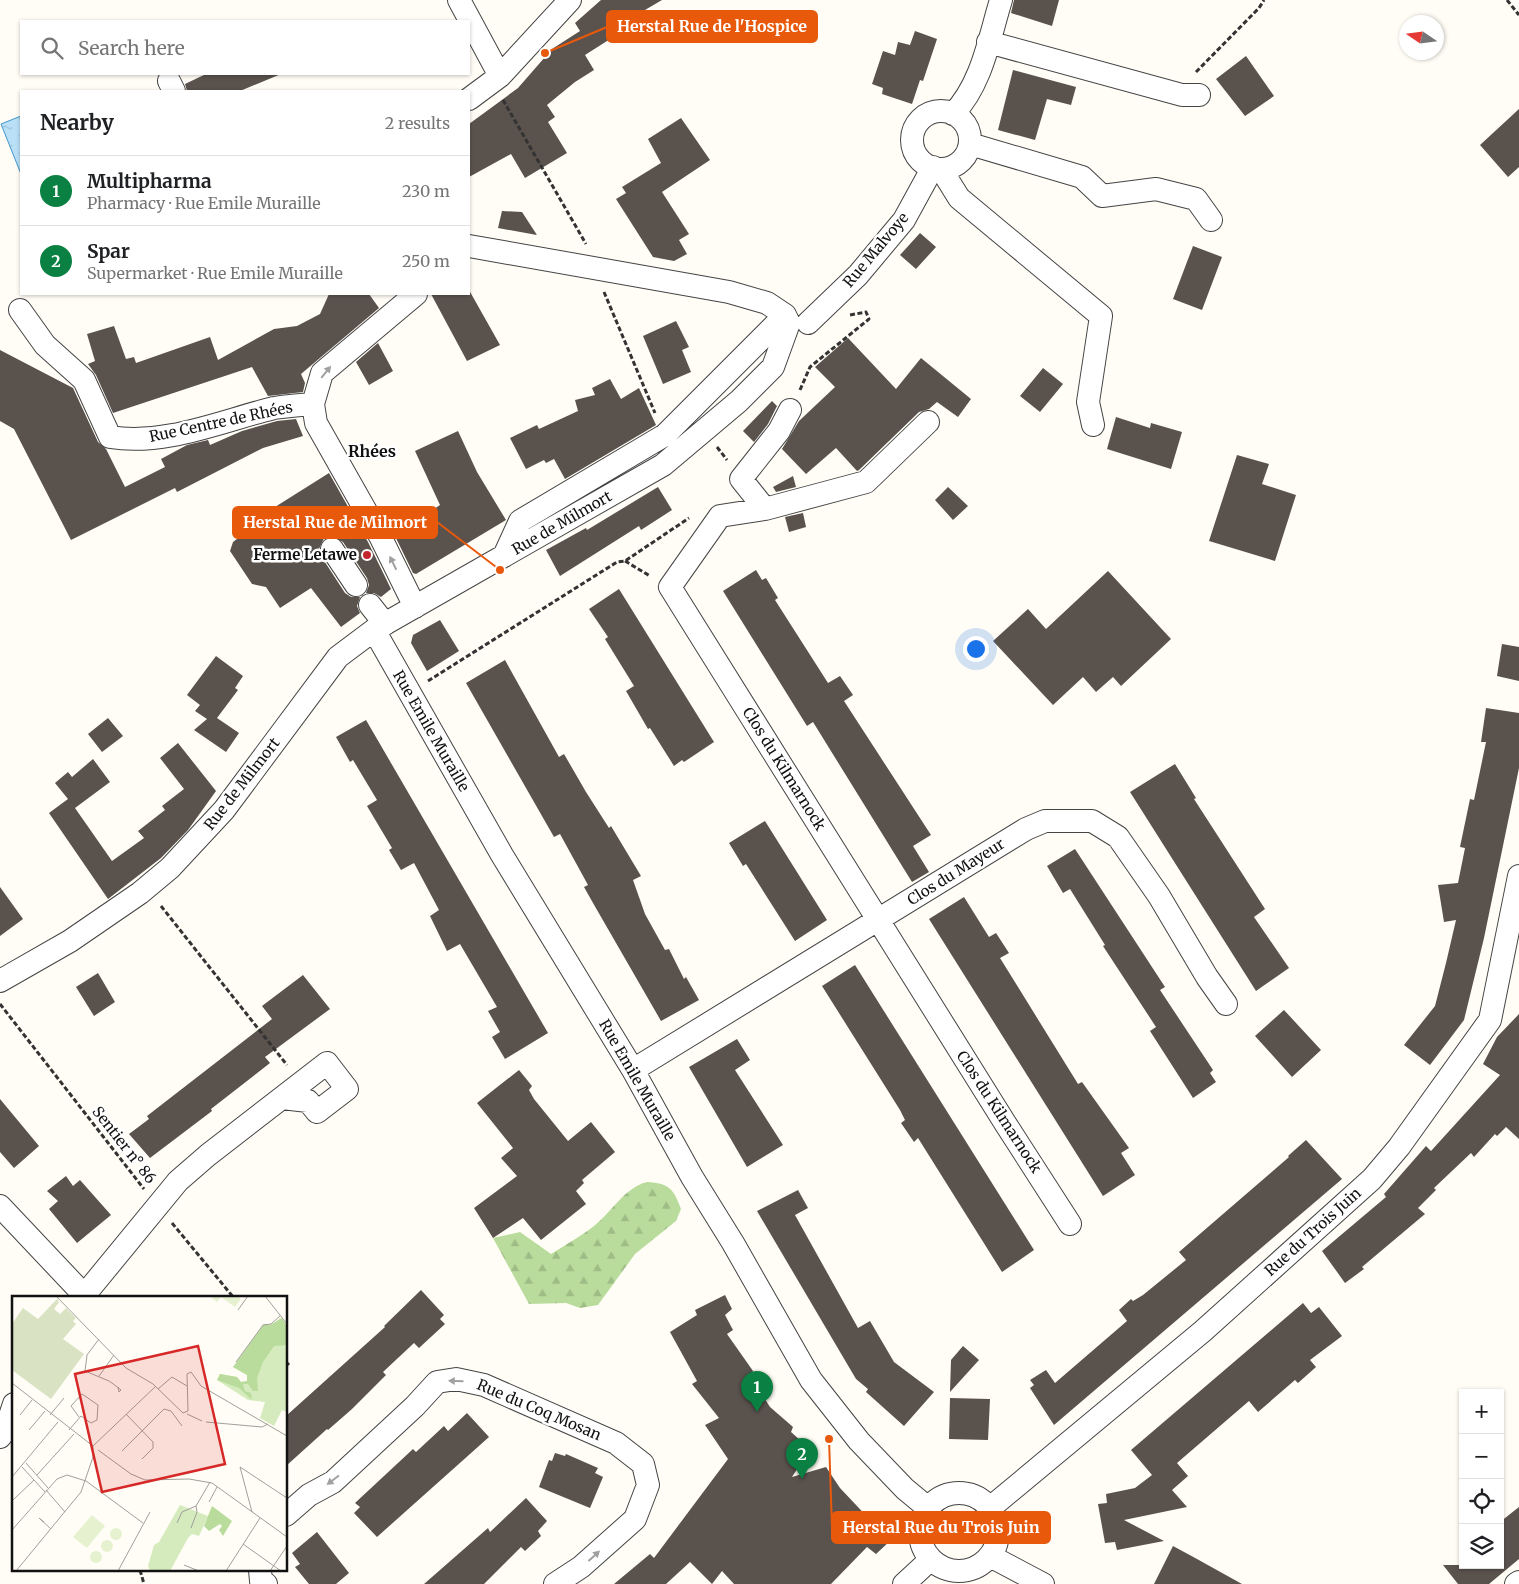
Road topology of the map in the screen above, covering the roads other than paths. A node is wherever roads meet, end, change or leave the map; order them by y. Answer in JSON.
{"nodes":[{"id":1,"x":459,"y":0,"type":"edge"},
{"id":2,"x":570,"y":0,"type":"edge"},
{"id":3,"x":1001,"y":0,"type":"edge"},
{"id":4,"x":468,"y":20,"type":"edge"},
{"id":5,"x":470,"y":23,"type":"edge"},
{"id":6,"x":988,"y":42,"type":"junction"},
{"id":7,"x":496,"y":79,"type":"junction"},
{"id":8,"x":1194,"y":87,"type":"road end"},
{"id":9,"x":470,"y":98,"type":"edge"},
{"id":10,"x":953,"y":114,"type":"junction"},
{"id":11,"x":970,"y":144,"type":"junction"},
{"id":12,"x":937,"y":168,"type":"junction"},
{"id":13,"x":1211,"y":220,"type":"dead end"},
{"id":14,"x":470,"y":246,"type":"edge"},
{"id":15,"x":415,"y":295,"type":"edge"},
{"id":16,"x":20,"y":310,"type":"dead end"},
{"id":17,"x":785,"y":315,"type":"junction"},
{"id":18,"x":808,"y":323,"type":"dead end"},
{"id":19,"x":312,"y":404,"type":"junction"},
{"id":20,"x":793,"y":404,"type":"road end"},
{"id":21,"x":928,"y":422,"type":"dead end"},
{"id":22,"x":1093,"y":425,"type":"dead end"},
{"id":23,"x":765,"y":508,"type":"junction"},
{"id":24,"x":332,"y":549,"type":"dead end"},
{"id":25,"x":504,"y":556,"type":"junction"},
{"id":26,"x":356,"y":585,"type":"dead end"},
{"id":27,"x":370,"y":605,"type":"dead end"},
{"id":28,"x":415,"y":607,"type":"junction"},
{"id":29,"x":379,"y":627,"type":"junction"},
{"id":30,"x":1519,"y":876,"type":"edge"},
{"id":31,"x":879,"y":920,"type":"junction"},
{"id":32,"x":0,"y":981,"type":"edge"},
{"id":33,"x":1226,"y":1004,"type":"dead end"},
{"id":34,"x":633,"y":1070,"type":"junction"},
{"id":35,"x":282,"y":1098,"type":"junction"},
{"id":36,"x":0,"y":1206,"type":"edge"},
{"id":37,"x":1070,"y":1224,"type":"dead end"},
{"id":38,"x":82,"y":1296,"type":"edge"},
{"id":39,"x":84,"y":1296,"type":"edge"},
{"id":40,"x":12,"y":1410,"type":"edge"},
{"id":41,"x":0,"y":1437,"type":"edge"},
{"id":42,"x":928,"y":1508,"type":"junction"},
{"id":43,"x":990,"y":1508,"type":"junction"},
{"id":44,"x":288,"y":1513,"type":"edge"},
{"id":45,"x":990,"y":1556,"type":"junction"},
{"id":46,"x":930,"y":1560,"type":"junction"},
{"id":47,"x":260,"y":1572,"type":"edge"},
{"id":48,"x":266,"y":1584,"type":"edge"},
{"id":49,"x":555,"y":1584,"type":"edge"},
{"id":50,"x":904,"y":1584,"type":"edge"},
{"id":51,"x":1043,"y":1584,"type":"edge"}],
"edges":[{"from":1,"to":4,"type":"street"},
{"from":2,"to":7,"type":"street"},
{"from":3,"to":6,"type":"street"},
{"from":5,"to":7,"type":"street"},
{"from":6,"to":8,"type":"street"},
{"from":6,"to":10,"type":"street"},
{"from":7,"to":9,"type":"street"},
{"from":10,"to":11,"type":"street"},
{"from":10,"to":12,"type":"street"},
{"from":11,"to":12,"type":"street"},
{"from":11,"to":13,"type":"street"},
{"from":12,"to":18,"type":"street","name":"Rue Malvoye"},
{"from":12,"to":22,"type":"street"},
{"from":14,"to":17,"type":"street"},
{"from":19,"to":15,"type":"street","name":"Rue Centre de Rhées","one_way":true},
{"from":16,"to":19,"type":"street","name":"Rue Centre de Rhées"},
{"from":17,"to":25,"type":"street"},
{"from":17,"to":25,"type":"street","name":"Rue de Milmort"},
{"from":28,"to":19,"type":"street","name":"Rue Centre de Rhées","one_way":true},
{"from":20,"to":23,"type":"street"},
{"from":21,"to":23,"type":"street"},
{"from":23,"to":31,"type":"street","name":"Clos du Kilmarnock"},
{"from":24,"to":26,"type":"street"},
{"from":25,"to":28,"type":"street","name":"Rue de Milmort"},
{"from":27,"to":29,"type":"street","name":"Rue Emile Muraille"},
{"from":28,"to":29,"type":"street","name":"Rue de Milmort"},
{"from":29,"to":32,"type":"street","name":"Rue de Milmort"},
{"from":29,"to":34,"type":"street","name":"Rue Emile Muraille"},
{"from":30,"to":43,"type":"street","name":"Rue du Trois Juin"},
{"from":31,"to":33,"type":"street","name":"Clos du Mayeur"},
{"from":31,"to":34,"type":"street","name":"Clos du Mayeur"},
{"from":31,"to":37,"type":"street","name":"Clos du Kilmarnock"},
{"from":34,"to":42,"type":"street","name":"Rue Emile Muraille"},
{"from":35,"to":35,"type":"street"},
{"from":35,"to":39,"type":"street"},
{"from":36,"to":38,"type":"street"},
{"from":40,"to":41,"type":"street"},
{"from":42,"to":43,"type":"street"},
{"from":42,"to":46,"type":"street"},
{"from":43,"to":45,"type":"street"},
{"from":49,"to":44,"type":"street","name":"Rue du Coq Mosan","one_way":true},
{"from":45,"to":46,"type":"street"},
{"from":45,"to":51,"type":"street"},
{"from":46,"to":50,"type":"street"},
{"from":47,"to":48,"type":"street"}]}
